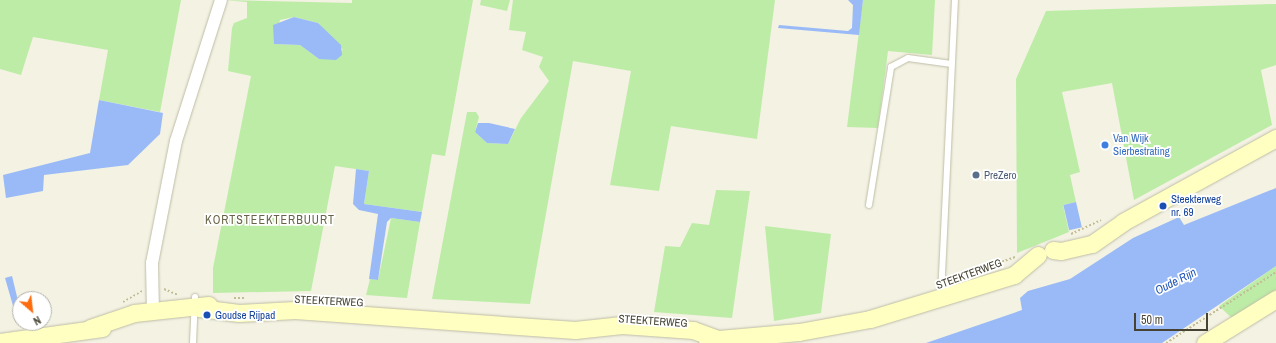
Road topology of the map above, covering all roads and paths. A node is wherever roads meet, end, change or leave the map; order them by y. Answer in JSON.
{"nodes":[{"id":1,"x":221,"y":0,"type":"edge"},
{"id":2,"x":955,"y":0,"type":"edge"},
{"id":3,"x":952,"y":64,"type":"junction"},
{"id":4,"x":1276,"y":138,"type":"edge"},
{"id":5,"x":869,"y":205,"type":"dead end"},
{"id":6,"x":1103,"y":219,"type":"dead end"},
{"id":7,"x":1068,"y":236,"type":"dead end"},
{"id":8,"x":1017,"y":256,"type":"dead end"},
{"id":9,"x":1276,"y":272,"type":"edge"},
{"id":10,"x":960,"y":277,"type":"dead end"},
{"id":11,"x":152,"y":289,"type":"junction"},
{"id":12,"x":941,"y":297,"type":"junction"},
{"id":13,"x":228,"y":298,"type":"dead end"},
{"id":14,"x":1276,"y":299,"type":"edge"},
{"id":15,"x":196,"y":304,"type":"junction"},
{"id":16,"x":251,"y":304,"type":"junction"},
{"id":17,"x":118,"y":306,"type":"dead end"},
{"id":18,"x":153,"y":312,"type":"junction"},
{"id":19,"x":0,"y":342,"type":"edge"},
{"id":20,"x":193,"y":343,"type":"edge"},
{"id":21,"x":1166,"y":343,"type":"edge"},
{"id":22,"x":1205,"y":343,"type":"edge"}],
"edges":[{"from":1,"to":11,"type":"street"},
{"from":2,"to":3,"type":"lane"},
{"from":3,"to":5,"type":"lane"},
{"from":3,"to":12,"type":"lane"},
{"from":4,"to":12,"type":"main road","name":"STEEKTERWEG"},
{"from":6,"to":7,"type":"path"},
{"from":8,"to":10,"type":"path","name":"STEEKTERWEG"},
{"from":9,"to":21,"type":"path"},
{"from":11,"to":15,"type":"path"},
{"from":11,"to":17,"type":"path"},
{"from":11,"to":18,"type":"street"},
{"from":12,"to":16,"type":"main road","name":"STEEKTERWEG"},
{"from":13,"to":16,"type":"path"},
{"from":14,"to":22,"type":"main road"},
{"from":15,"to":16,"type":"main road","name":"STEEKTERWEG"},
{"from":15,"to":18,"type":"main road","name":"STEEKTERWEG"},
{"from":15,"to":20,"type":"lane"},
{"from":18,"to":19,"type":"main road","name":"STEEKTERWEG"}]}
